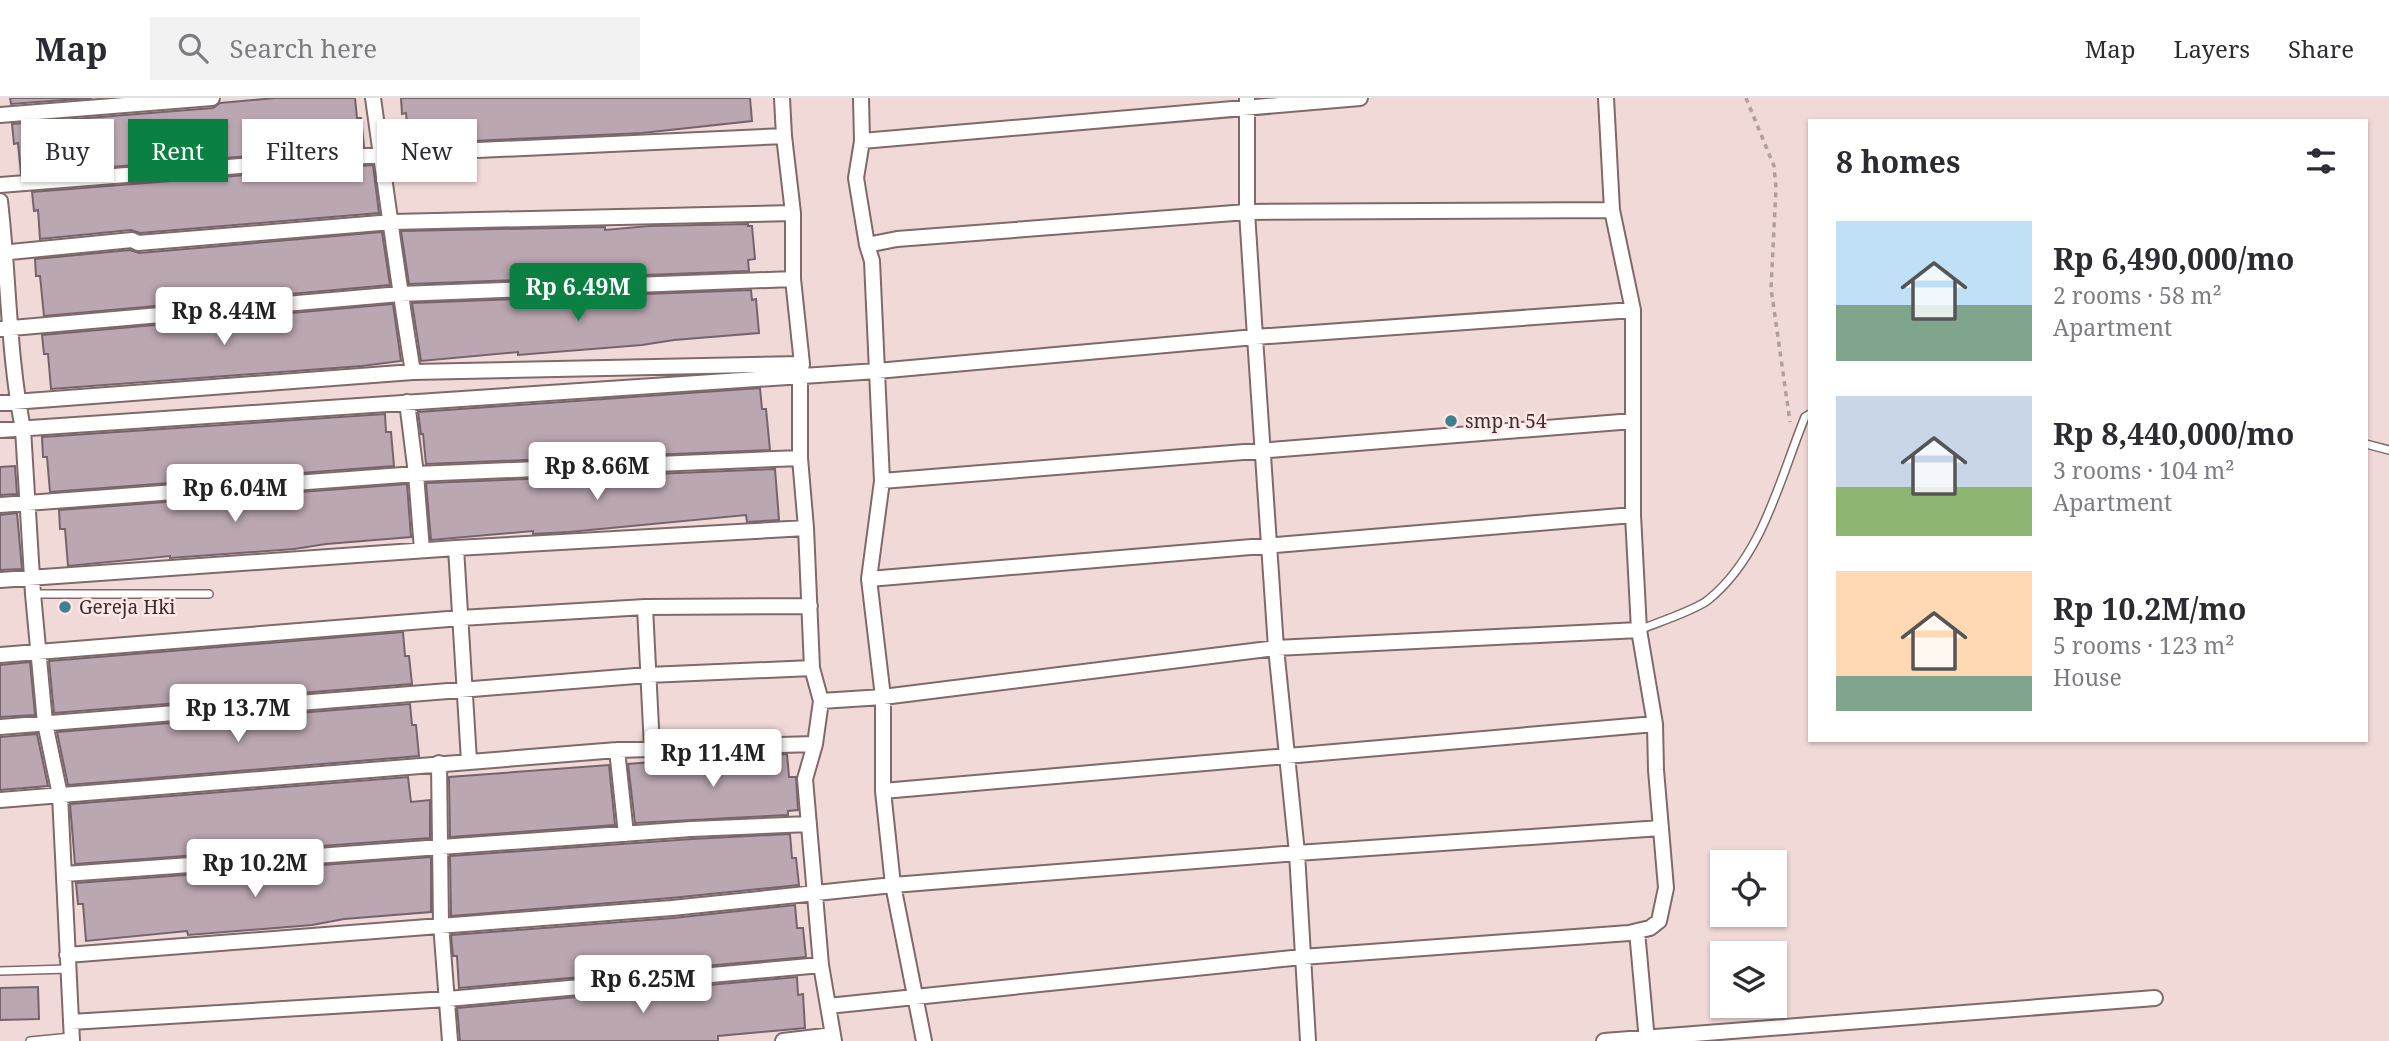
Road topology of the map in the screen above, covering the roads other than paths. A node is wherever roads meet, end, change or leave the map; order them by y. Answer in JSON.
{"nodes":[{"id":1,"x":212,"y":98,"type":"edge"},
{"id":2,"x":373,"y":98,"type":"edge"},
{"id":3,"x":782,"y":98,"type":"edge"},
{"id":4,"x":861,"y":98,"type":"edge"},
{"id":5,"x":1360,"y":98,"type":"edge"},
{"id":6,"x":1606,"y":98,"type":"edge"},
{"id":7,"x":1247,"y":103,"type":"edge"},
{"id":8,"x":0,"y":115,"type":"edge"},
{"id":9,"x":377,"y":127,"type":"edge"},
{"id":10,"x":784,"y":136,"type":"junction"},
{"id":11,"x":862,"y":141,"type":"junction"},
{"id":12,"x":477,"y":151,"type":"edge"},
{"id":13,"x":377,"y":156,"type":"edge"},
{"id":14,"x":385,"y":182,"type":"edge"},
{"id":15,"x":0,"y":185,"type":"edge"},
{"id":16,"x":0,"y":201,"type":"edge"},
{"id":17,"x":1612,"y":210,"type":"junction"},
{"id":18,"x":1247,"y":212,"type":"junction"},
{"id":19,"x":793,"y":213,"type":"junction"},
{"id":20,"x":392,"y":222,"type":"junction"},
{"id":21,"x":867,"y":245,"type":"junction"},
{"id":22,"x":3,"y":253,"type":"edge"},
{"id":23,"x":793,"y":279,"type":"junction"},
{"id":24,"x":400,"y":294,"type":"junction"},
{"id":25,"x":1633,"y":310,"type":"junction"},
{"id":26,"x":6,"y":329,"type":"edge"},
{"id":27,"x":1255,"y":337,"type":"junction"},
{"id":28,"x":801,"y":370,"type":"junction"},
{"id":29,"x":877,"y":371,"type":"junction"},
{"id":30,"x":413,"y":373,"type":"junction"},
{"id":31,"x":18,"y":402,"type":"junction"},
{"id":32,"x":407,"y":402,"type":"junction"},
{"id":33,"x":0,"y":403,"type":"edge"},
{"id":34,"x":1808,"y":415,"type":"edge"},
{"id":35,"x":1633,"y":421,"type":"junction"},
{"id":36,"x":23,"y":429,"type":"junction"},
{"id":37,"x":0,"y":430,"type":"edge"},
{"id":38,"x":2368,"y":445,"type":"edge"},
{"id":39,"x":1263,"y":449,"type":"junction"},
{"id":40,"x":2389,"y":450,"type":"edge"},
{"id":41,"x":800,"y":458,"type":"junction"},
{"id":42,"x":416,"y":474,"type":"junction"},
{"id":43,"x":882,"y":481,"type":"junction"},
{"id":44,"x":28,"y":502,"type":"junction"},
{"id":45,"x":0,"y":505,"type":"edge"},
{"id":46,"x":1633,"y":515,"type":"junction"},
{"id":47,"x":806,"y":528,"type":"junction"},
{"id":48,"x":1269,"y":547,"type":"junction"},
{"id":49,"x":456,"y":548,"type":"junction"},
{"id":50,"x":422,"y":550,"type":"junction"},
{"id":51,"x":32,"y":577,"type":"junction"},
{"id":52,"x":869,"y":579,"type":"junction"},
{"id":53,"x":0,"y":580,"type":"edge"},
{"id":54,"x":33,"y":594,"type":"junction"},
{"id":55,"x":209,"y":594,"type":"dead end"},
{"id":56,"x":645,"y":607,"type":"junction"},
{"id":57,"x":810,"y":607,"type":"junction"},
{"id":58,"x":461,"y":618,"type":"junction"},
{"id":59,"x":1639,"y":630,"type":"junction"},
{"id":60,"x":1276,"y":648,"type":"junction"},
{"id":61,"x":38,"y":652,"type":"junction"},
{"id":62,"x":0,"y":655,"type":"edge"},
{"id":63,"x":812,"y":668,"type":"junction"},
{"id":64,"x":648,"y":675,"type":"junction"},
{"id":65,"x":463,"y":689,"type":"junction"},
{"id":66,"x":883,"y":697,"type":"junction"},
{"id":67,"x":821,"y":701,"type":"junction"},
{"id":68,"x":45,"y":723,"type":"junction"},
{"id":69,"x":1655,"y":724,"type":"junction"},
{"id":70,"x":0,"y":727,"type":"edge"},
{"id":71,"x":815,"y":744,"type":"junction"},
{"id":72,"x":652,"y":748,"type":"junction"},
{"id":73,"x":617,"y":750,"type":"junction"},
{"id":74,"x":1285,"y":755,"type":"junction"},
{"id":75,"x":469,"y":761,"type":"junction"},
{"id":76,"x":439,"y":763,"type":"junction"},
{"id":77,"x":883,"y":791,"type":"junction"},
{"id":78,"x":60,"y":795,"type":"junction"},
{"id":79,"x":0,"y":800,"type":"edge"},
{"id":80,"x":808,"y":824,"type":"junction"},
{"id":81,"x":1661,"y":828,"type":"junction"},
{"id":82,"x":626,"y":834,"type":"junction"},
{"id":83,"x":440,"y":846,"type":"junction"},
{"id":84,"x":1297,"y":853,"type":"junction"},
{"id":85,"x":65,"y":874,"type":"junction"},
{"id":86,"x":893,"y":885,"type":"junction"},
{"id":87,"x":815,"y":895,"type":"junction"},
{"id":88,"x":441,"y":924,"type":"junction"},
{"id":89,"x":1637,"y":932,"type":"junction"},
{"id":90,"x":1302,"y":957,"type":"junction"},
{"id":91,"x":68,"y":962,"type":"junction"},
{"id":92,"x":821,"y":965,"type":"junction"},
{"id":93,"x":0,"y":971,"type":"edge"},
{"id":94,"x":915,"y":997,"type":"junction"},
{"id":95,"x":2155,"y":998,"type":"dead end"},
{"id":96,"x":448,"y":999,"type":"junction"},
{"id":97,"x":828,"y":1006,"type":"junction"},
{"id":98,"x":72,"y":1034,"type":"edge"},
{"id":99,"x":833,"y":1038,"type":"edge"},
{"id":100,"x":1647,"y":1039,"type":"edge"},
{"id":101,"x":30,"y":1041,"type":"edge"},
{"id":102,"x":450,"y":1041,"type":"edge"},
{"id":103,"x":783,"y":1041,"type":"edge"},
{"id":104,"x":924,"y":1041,"type":"edge"},
{"id":105,"x":1308,"y":1041,"type":"edge"},
{"id":106,"x":1604,"y":1041,"type":"edge"}],
"edges":[{"from":1,"to":8,"type":"street"},
{"from":2,"to":9,"type":"street"},
{"from":3,"to":10,"type":"street"},
{"from":4,"to":11,"type":"street"},
{"from":5,"to":7,"type":"street"},
{"from":6,"to":17,"type":"street"},
{"from":7,"to":11,"type":"street"},
{"from":7,"to":18,"type":"street"},
{"from":10,"to":12,"type":"street"},
{"from":10,"to":19,"type":"street"},
{"from":11,"to":21,"type":"street"},
{"from":13,"to":15,"type":"street"},
{"from":14,"to":20,"type":"street"},
{"from":16,"to":22,"type":"street"},
{"from":17,"to":18,"type":"street"},
{"from":17,"to":25,"type":"street"},
{"from":18,"to":21,"type":"street"},
{"from":18,"to":27,"type":"street"},
{"from":19,"to":20,"type":"street"},
{"from":19,"to":23,"type":"street"},
{"from":20,"to":22,"type":"street"},
{"from":20,"to":24,"type":"street"},
{"from":21,"to":29,"type":"street"},
{"from":22,"to":26,"type":"street"},
{"from":23,"to":24,"type":"street"},
{"from":23,"to":28,"type":"street"},
{"from":24,"to":26,"type":"street"},
{"from":24,"to":30,"type":"street"},
{"from":25,"to":27,"type":"street"},
{"from":25,"to":35,"type":"street"},
{"from":26,"to":31,"type":"street"},
{"from":27,"to":29,"type":"street"},
{"from":27,"to":39,"type":"street"},
{"from":28,"to":29,"type":"street"},
{"from":28,"to":30,"type":"street"},
{"from":28,"to":32,"type":"street"},
{"from":28,"to":41,"type":"street"},
{"from":29,"to":43,"type":"street"},
{"from":30,"to":31,"type":"street"},
{"from":31,"to":33,"type":"street"},
{"from":31,"to":36,"type":"street"},
{"from":32,"to":36,"type":"street"},
{"from":32,"to":42,"type":"street"},
{"from":34,"to":59,"type":"lane"},
{"from":35,"to":39,"type":"street"},
{"from":35,"to":46,"type":"street"},
{"from":36,"to":37,"type":"street"},
{"from":36,"to":44,"type":"street"},
{"from":38,"to":40,"type":"lane"},
{"from":39,"to":43,"type":"street"},
{"from":39,"to":48,"type":"street"},
{"from":41,"to":42,"type":"street"},
{"from":41,"to":47,"type":"street"},
{"from":42,"to":44,"type":"street"},
{"from":42,"to":50,"type":"street"},
{"from":43,"to":52,"type":"street"},
{"from":44,"to":45,"type":"street"},
{"from":44,"to":51,"type":"street"},
{"from":46,"to":48,"type":"street"},
{"from":46,"to":59,"type":"street"},
{"from":47,"to":49,"type":"street"},
{"from":47,"to":57,"type":"street"},
{"from":48,"to":52,"type":"street"},
{"from":48,"to":60,"type":"street"},
{"from":49,"to":50,"type":"street"},
{"from":49,"to":58,"type":"street"},
{"from":50,"to":51,"type":"street"},
{"from":51,"to":53,"type":"street"},
{"from":51,"to":54,"type":"street"},
{"from":52,"to":66,"type":"street"},
{"from":54,"to":55,"type":"lane"},
{"from":54,"to":61,"type":"street"},
{"from":56,"to":57,"type":"street"},
{"from":56,"to":58,"type":"street"},
{"from":56,"to":64,"type":"street"},
{"from":57,"to":63,"type":"street"},
{"from":58,"to":61,"type":"street"},
{"from":58,"to":65,"type":"street"},
{"from":59,"to":60,"type":"street"},
{"from":59,"to":69,"type":"street"},
{"from":60,"to":66,"type":"street"},
{"from":60,"to":74,"type":"street"},
{"from":61,"to":62,"type":"street"},
{"from":61,"to":68,"type":"street"},
{"from":63,"to":64,"type":"street"},
{"from":63,"to":67,"type":"street"},
{"from":64,"to":65,"type":"street"},
{"from":64,"to":72,"type":"street"},
{"from":65,"to":68,"type":"street"},
{"from":65,"to":75,"type":"street"},
{"from":66,"to":67,"type":"street"},
{"from":66,"to":77,"type":"street"},
{"from":67,"to":71,"type":"street"},
{"from":68,"to":70,"type":"street"},
{"from":68,"to":78,"type":"street"},
{"from":69,"to":74,"type":"street"},
{"from":69,"to":81,"type":"street"},
{"from":71,"to":72,"type":"street"},
{"from":71,"to":80,"type":"street"},
{"from":72,"to":73,"type":"street"},
{"from":73,"to":75,"type":"street"},
{"from":73,"to":82,"type":"street"},
{"from":74,"to":77,"type":"street"},
{"from":74,"to":84,"type":"street"},
{"from":75,"to":76,"type":"street"},
{"from":76,"to":78,"type":"street"},
{"from":76,"to":83,"type":"street"},
{"from":77,"to":86,"type":"street"},
{"from":78,"to":79,"type":"street"},
{"from":78,"to":85,"type":"street"},
{"from":80,"to":82,"type":"street"},
{"from":80,"to":87,"type":"street"},
{"from":81,"to":84,"type":"street"},
{"from":81,"to":89,"type":"street"},
{"from":82,"to":83,"type":"street"},
{"from":83,"to":85,"type":"street"},
{"from":83,"to":88,"type":"street"},
{"from":84,"to":86,"type":"street"},
{"from":84,"to":90,"type":"street"},
{"from":85,"to":91,"type":"street"},
{"from":86,"to":87,"type":"street"},
{"from":86,"to":94,"type":"street"},
{"from":87,"to":88,"type":"street"},
{"from":87,"to":92,"type":"street"},
{"from":88,"to":91,"type":"street"},
{"from":88,"to":96,"type":"street"},
{"from":89,"to":90,"type":"street"},
{"from":89,"to":100,"type":"street"},
{"from":90,"to":94,"type":"street"},
{"from":90,"to":105,"type":"street"},
{"from":91,"to":93,"type":"lane"},
{"from":91,"to":98,"type":"street"},
{"from":92,"to":96,"type":"street"},
{"from":92,"to":97,"type":"street"},
{"from":94,"to":97,"type":"street"},
{"from":94,"to":104,"type":"street"},
{"from":95,"to":100,"type":"street"},
{"from":96,"to":98,"type":"street"},
{"from":96,"to":102,"type":"street"},
{"from":97,"to":99,"type":"street"},
{"from":98,"to":101,"type":"lane"},
{"from":99,"to":103,"type":"street"},
{"from":100,"to":106,"type":"street"}]}
